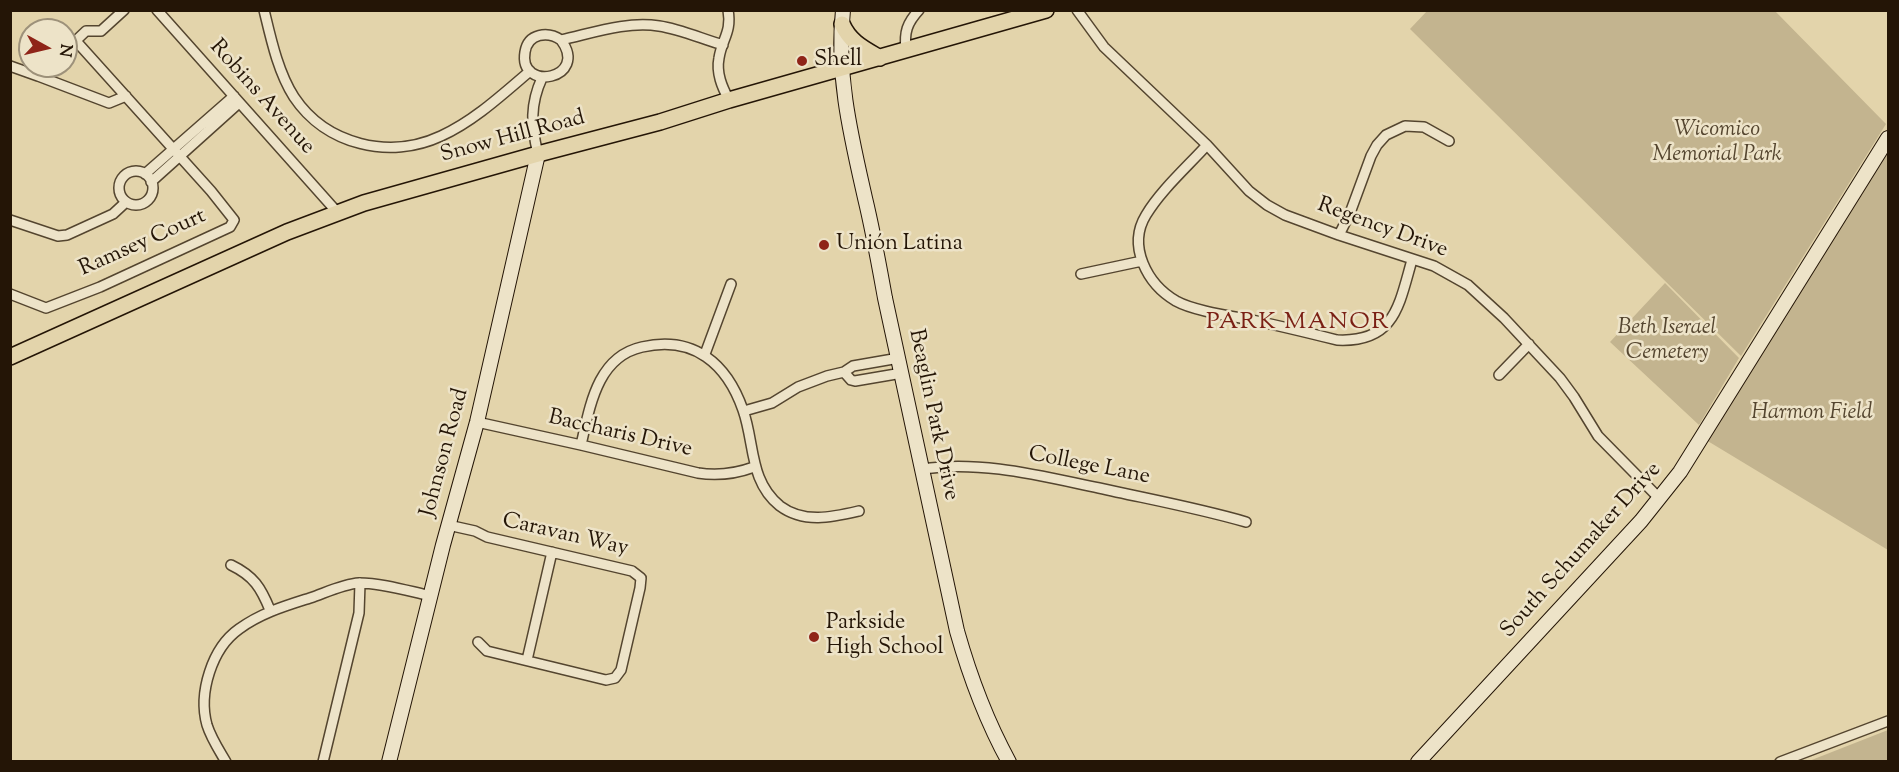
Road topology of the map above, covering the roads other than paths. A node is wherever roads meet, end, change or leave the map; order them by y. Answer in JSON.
{"nodes":[{"id":1,"x":124,"y":10,"type":"edge"},
{"id":2,"x":156,"y":10,"type":"edge"},
{"id":3,"x":264,"y":10,"type":"edge"},
{"id":4,"x":728,"y":10,"type":"edge"},
{"id":5,"x":919,"y":10,"type":"edge"},
{"id":6,"x":1046,"y":10,"type":"edge"},
{"id":7,"x":1077,"y":10,"type":"edge"},
{"id":8,"x":843,"y":17,"type":"edge"},
{"id":9,"x":78,"y":39,"type":"edge"},
{"id":10,"x":561,"y":40,"type":"junction"},
{"id":11,"x":78,"y":43,"type":"edge"},
{"id":12,"x":723,"y":45,"type":"junction"},
{"id":13,"x":906,"y":50,"type":"junction"},
{"id":14,"x":880,"y":57,"type":"junction"},
{"id":15,"x":841,"y":69,"type":"junction"},
{"id":16,"x":530,"y":71,"type":"junction"},
{"id":17,"x":43,"y":78,"type":"edge"},
{"id":18,"x":542,"y":78,"type":"junction"},
{"id":19,"x":126,"y":96,"type":"junction"},
{"id":20,"x":236,"y":100,"type":"junction"},
{"id":21,"x":729,"y":100,"type":"junction"},
{"id":22,"x":1888,"y":138,"type":"edge"},
{"id":23,"x":1449,"y":141,"type":"dead end"},
{"id":24,"x":1207,"y":145,"type":"junction"},
{"id":25,"x":177,"y":153,"type":"junction"},
{"id":26,"x":538,"y":154,"type":"junction"},
{"id":27,"x":148,"y":178,"type":"junction"},
{"id":28,"x":126,"y":202,"type":"junction"},
{"id":29,"x":337,"y":212,"type":"junction"},
{"id":30,"x":10,"y":220,"type":"edge"},
{"id":31,"x":1339,"y":235,"type":"junction"},
{"id":32,"x":1412,"y":260,"type":"junction"},
{"id":33,"x":1142,"y":261,"type":"junction"},
{"id":34,"x":1081,"y":274,"type":"dead end"},
{"id":35,"x":731,"y":284,"type":"dead end"},
{"id":36,"x":10,"y":294,"type":"edge"},
{"id":37,"x":1529,"y":344,"type":"junction"},
{"id":38,"x":705,"y":354,"type":"junction"},
{"id":39,"x":10,"y":357,"type":"edge"},
{"id":40,"x":899,"y":358,"type":"junction"},
{"id":41,"x":844,"y":372,"type":"junction"},
{"id":42,"x":902,"y":373,"type":"junction"},
{"id":43,"x":1499,"y":375,"type":"dead end"},
{"id":44,"x":744,"y":411,"type":"junction"},
{"id":45,"x":477,"y":422,"type":"junction"},
{"id":46,"x":581,"y":445,"type":"junction"},
{"id":47,"x":754,"y":467,"type":"junction"},
{"id":48,"x":922,"y":469,"type":"junction"},
{"id":49,"x":1660,"y":499,"type":"junction"},
{"id":50,"x":860,"y":511,"type":"dead end"},
{"id":51,"x":1246,"y":522,"type":"dead end"},
{"id":52,"x":448,"y":525,"type":"junction"},
{"id":53,"x":552,"y":552,"type":"junction"},
{"id":54,"x":231,"y":565,"type":"dead end"},
{"id":55,"x":360,"y":583,"type":"junction"},
{"id":56,"x":431,"y":596,"type":"junction"},
{"id":57,"x":270,"y":610,"type":"junction"},
{"id":58,"x":478,"y":642,"type":"dead end"},
{"id":59,"x":527,"y":660,"type":"junction"},
{"id":60,"x":1888,"y":721,"type":"edge"},
{"id":61,"x":226,"y":762,"type":"edge"},
{"id":62,"x":323,"y":762,"type":"edge"},
{"id":63,"x":389,"y":762,"type":"edge"},
{"id":64,"x":1009,"y":762,"type":"edge"},
{"id":65,"x":1418,"y":762,"type":"edge"},
{"id":66,"x":1780,"y":762,"type":"edge"}],
"edges":[{"from":1,"to":9,"type":"street"},
{"from":2,"to":20,"type":"street","name":"Robins Avenue"},
{"from":3,"to":16,"type":"street"},
{"from":4,"to":12,"type":"street"},
{"from":5,"to":13,"type":"street"},
{"from":6,"to":13,"type":"main road","name":"Snow Hill Road"},
{"from":7,"to":24,"type":"street","name":"Regency Drive"},
{"from":8,"to":14,"type":"main road"},
{"from":8,"to":15,"type":"street","name":"Beaglin Park Drive"},
{"from":10,"to":12,"type":"street"},
{"from":10,"to":16,"type":"street"},
{"from":10,"to":18,"type":"street"},
{"from":11,"to":19,"type":"street","name":"Ramsey Court"},
{"from":12,"to":21,"type":"street"},
{"from":13,"to":14,"type":"main road","name":"Snow Hill Road"},
{"from":14,"to":15,"type":"main road","name":"Snow Hill Road"},
{"from":15,"to":21,"type":"main road","name":"Snow Hill Road"},
{"from":15,"to":40,"type":"street","name":"Beaglin Park Drive"},
{"from":16,"to":18,"type":"street"},
{"from":17,"to":19,"type":"street"},
{"from":18,"to":26,"type":"street"},
{"from":19,"to":25,"type":"street","name":"Ramsey Court"},
{"from":20,"to":25,"type":"street"},
{"from":20,"to":29,"type":"street","name":"Robins Avenue"},
{"from":21,"to":26,"type":"main road","name":"Snow Hill Road"},
{"from":22,"to":49,"type":"street","name":"South Schumaker Drive"},
{"from":23,"to":31,"type":"street"},
{"from":24,"to":31,"type":"street","name":"Regency Drive"},
{"from":24,"to":33,"type":"street"},
{"from":25,"to":27,"type":"street"},
{"from":25,"to":36,"type":"street","name":"Ramsey Court"},
{"from":26,"to":29,"type":"main road","name":"Snow Hill Road"},
{"from":26,"to":45,"type":"street","name":"Johnson Road"},
{"from":27,"to":28,"type":"street"},
{"from":27,"to":28,"type":"street"},
{"from":28,"to":30,"type":"street"},
{"from":29,"to":39,"type":"main road","name":"Snow Hill Road"},
{"from":31,"to":32,"type":"street","name":"Regency Drive"},
{"from":32,"to":33,"type":"street"},
{"from":32,"to":37,"type":"street","name":"Regency Drive"},
{"from":33,"to":34,"type":"street"},
{"from":35,"to":38,"type":"street"},
{"from":37,"to":43,"type":"street"},
{"from":37,"to":49,"type":"street","name":"Regency Drive"},
{"from":38,"to":44,"type":"street"},
{"from":38,"to":46,"type":"street"},
{"from":40,"to":41,"type":"street"},
{"from":40,"to":42,"type":"street","name":"Beaglin Park Drive"},
{"from":41,"to":42,"type":"street"},
{"from":41,"to":44,"type":"street"},
{"from":42,"to":48,"type":"street","name":"Beaglin Park Drive"},
{"from":44,"to":47,"type":"street"},
{"from":45,"to":46,"type":"street","name":"Baccharis Drive"},
{"from":45,"to":52,"type":"street","name":"Johnson Road"},
{"from":46,"to":47,"type":"street","name":"Baccharis Drive"},
{"from":47,"to":50,"type":"street"},
{"from":48,"to":51,"type":"street","name":"College Lane"},
{"from":48,"to":64,"type":"street","name":"Beaglin Park Drive"},
{"from":49,"to":65,"type":"street","name":"South Schumaker Drive"},
{"from":52,"to":53,"type":"street","name":"Caravan Way"},
{"from":52,"to":56,"type":"street","name":"Johnson Road"},
{"from":53,"to":59,"type":"street"},
{"from":53,"to":59,"type":"street","name":"Caravan Way"},
{"from":54,"to":57,"type":"street"},
{"from":55,"to":56,"type":"street"},
{"from":55,"to":57,"type":"street"},
{"from":55,"to":62,"type":"street"},
{"from":56,"to":63,"type":"street","name":"Johnson Road"},
{"from":57,"to":61,"type":"street"},
{"from":58,"to":59,"type":"street","name":"Caravan Way"},
{"from":60,"to":66,"type":"street"}]}
